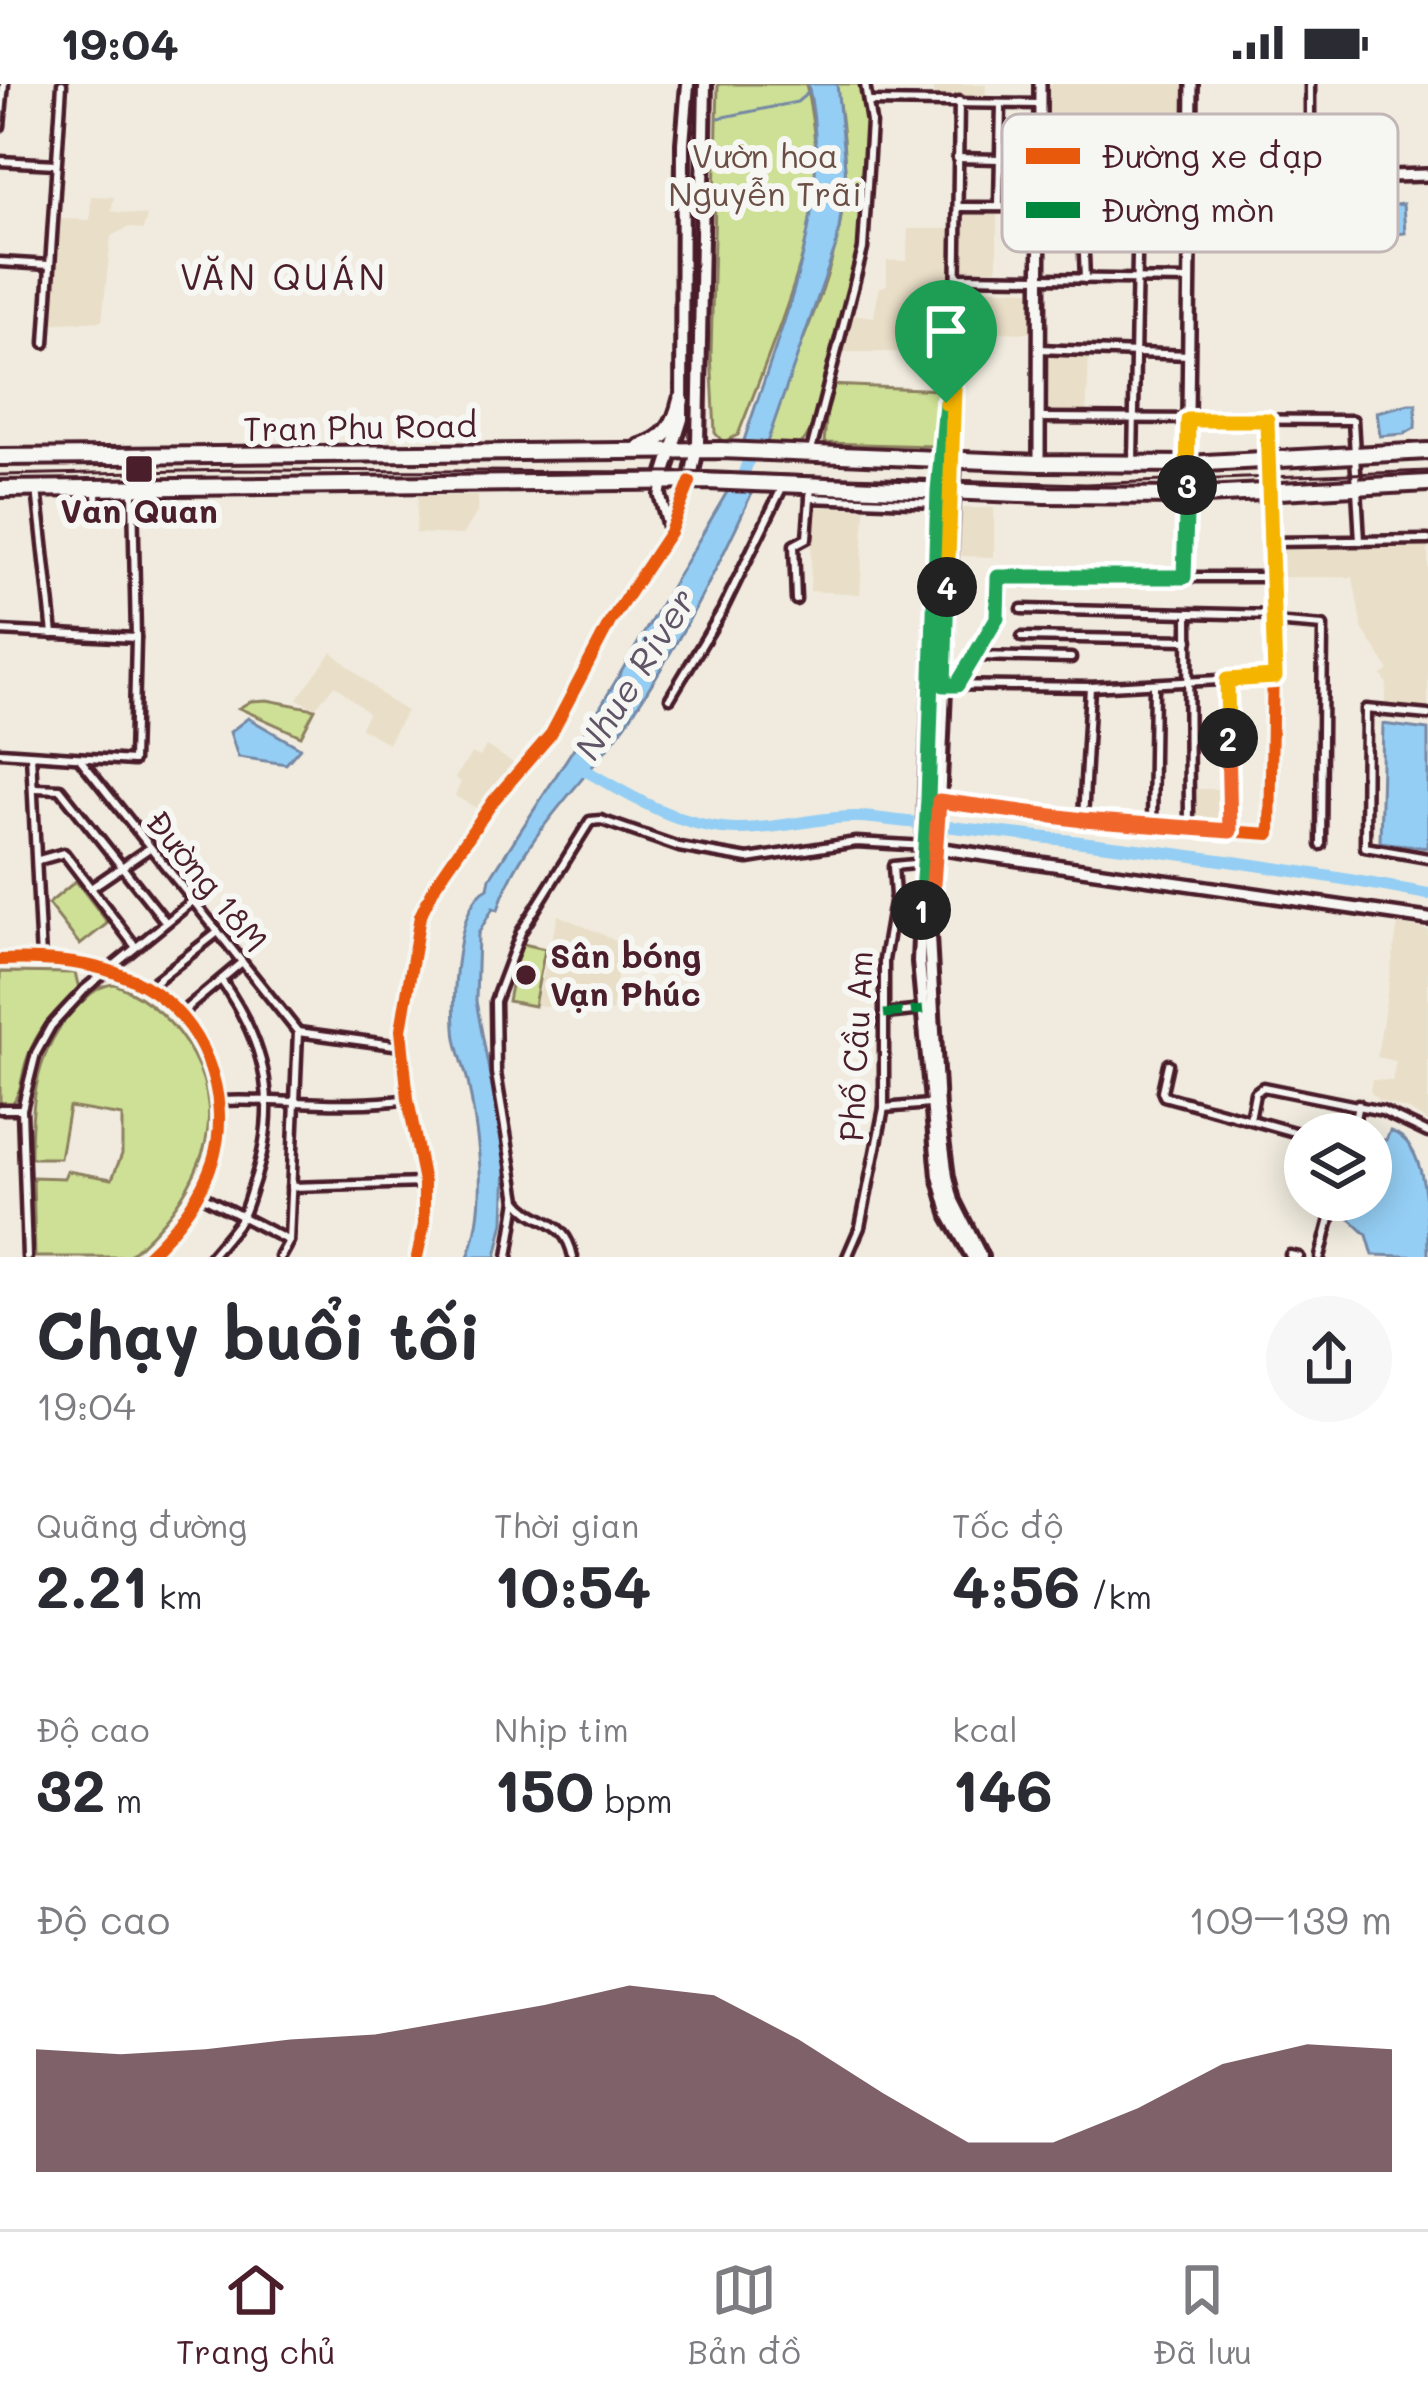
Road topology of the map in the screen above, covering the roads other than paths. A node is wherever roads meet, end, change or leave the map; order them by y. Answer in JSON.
{"nodes":[{"id":1,"x":4,"y":84,"type":"edge"},
{"id":2,"x":62,"y":84,"type":"edge"},
{"id":3,"x":688,"y":84,"type":"edge"},
{"id":4,"x":705,"y":84,"type":"edge"},
{"id":5,"x":865,"y":84,"type":"edge"},
{"id":6,"x":1040,"y":84,"type":"edge"},
{"id":7,"x":1192,"y":84,"type":"edge"},
{"id":8,"x":958,"y":101,"type":"junction"},
{"id":9,"x":870,"y":102,"type":"junction"},
{"id":10,"x":1001,"y":104,"type":"junction"},
{"id":11,"x":1040,"y":104,"type":"junction"},
{"id":12,"x":1040,"y":114,"type":"edge"},
{"id":13,"x":1191,"y":114,"type":"edge"},
{"id":14,"x":0,"y":126,"type":"edge"},
{"id":15,"x":683,"y":143,"type":"junction"},
{"id":16,"x":702,"y":143,"type":"junction"},
{"id":17,"x":957,"y":158,"type":"junction"},
{"id":18,"x":1001,"y":160,"type":"junction"},
{"id":19,"x":0,"y":161,"type":"edge"},
{"id":20,"x":56,"y":164,"type":"junction"},
{"id":21,"x":1428,"y":175,"type":"edge"},
{"id":22,"x":1398,"y":176,"type":"edge"},
{"id":23,"x":999,"y":206,"type":"joint"},
{"id":24,"x":959,"y":207,"type":"junction"},
{"id":25,"x":682,"y":217,"type":"junction"},
{"id":26,"x":700,"y":218,"type":"junction"},
{"id":27,"x":1039,"y":252,"type":"edge"},
{"id":28,"x":1084,"y":252,"type":"edge"},
{"id":29,"x":1137,"y":252,"type":"edge"},
{"id":30,"x":1190,"y":252,"type":"edge"},
{"id":31,"x":0,"y":262,"type":"edge"},
{"id":32,"x":49,"y":265,"type":"junction"},
{"id":33,"x":958,"y":278,"type":"junction"},
{"id":34,"x":1039,"y":278,"type":"junction"},
{"id":35,"x":1085,"y":279,"type":"junction"},
{"id":36,"x":1137,"y":280,"type":"junction"},
{"id":37,"x":1190,"y":280,"type":"junction"},
{"id":38,"x":45,"y":343,"type":"dead end"},
{"id":39,"x":1039,"y":349,"type":"junction"},
{"id":40,"x":1134,"y":355,"type":"junction"},
{"id":41,"x":1189,"y":355,"type":"junction"},
{"id":42,"x":954,"y":389,"type":"junction"},
{"id":43,"x":681,"y":400,"type":"junction"},
{"id":44,"x":1038,"y":418,"type":"junction"},
{"id":45,"x":1132,"y":419,"type":"junction"},
{"id":46,"x":1188,"y":420,"type":"junction"},
{"id":47,"x":1267,"y":420,"type":"junction"},
{"id":48,"x":696,"y":450,"type":"junction"},
{"id":49,"x":633,"y":451,"type":"junction"},
{"id":50,"x":674,"y":451,"type":"junction"},
{"id":51,"x":1425,"y":451,"type":"edge"},
{"id":52,"x":531,"y":452,"type":"junction"},
{"id":53,"x":500,"y":453,"type":"junction"},
{"id":54,"x":1355,"y":453,"type":"junction"},
{"id":55,"x":811,"y":454,"type":"junction"},
{"id":56,"x":234,"y":455,"type":"junction"},
{"id":57,"x":947,"y":456,"type":"junction"},
{"id":58,"x":0,"y":457,"type":"edge"},
{"id":59,"x":1269,"y":459,"type":"junction"},
{"id":60,"x":1039,"y":463,"type":"junction"},
{"id":61,"x":1133,"y":464,"type":"junction"},
{"id":62,"x":1187,"y":464,"type":"junction"},
{"id":63,"x":662,"y":482,"type":"junction"},
{"id":64,"x":690,"y":482,"type":"junction"},
{"id":65,"x":1428,"y":483,"type":"edge"},
{"id":66,"x":502,"y":484,"type":"junction"},
{"id":67,"x":530,"y":484,"type":"junction"},
{"id":68,"x":778,"y":484,"type":"junction"},
{"id":69,"x":1356,"y":484,"type":"junction"},
{"id":70,"x":235,"y":487,"type":"junction"},
{"id":71,"x":95,"y":488,"type":"junction"},
{"id":72,"x":134,"y":488,"type":"junction"},
{"id":73,"x":0,"y":489,"type":"edge"},
{"id":74,"x":37,"y":489,"type":"junction"},
{"id":75,"x":1270,"y":490,"type":"junction"},
{"id":76,"x":810,"y":492,"type":"junction"},
{"id":77,"x":1187,"y":496,"type":"junction"},
{"id":78,"x":944,"y":498,"type":"junction"},
{"id":79,"x":97,"y":513,"type":"dead end"},
{"id":80,"x":670,"y":532,"type":"junction"},
{"id":81,"x":1428,"y":540,"type":"edge"},
{"id":82,"x":1360,"y":541,"type":"junction"},
{"id":83,"x":1271,"y":542,"type":"junction"},
{"id":84,"x":1184,"y":577,"type":"junction"},
{"id":85,"x":1273,"y":577,"type":"junction"},
{"id":86,"x":796,"y":600,"type":"dead end"},
{"id":87,"x":1022,"y":609,"type":"dead end"},
{"id":88,"x":1188,"y":616,"type":"junction"},
{"id":89,"x":1273,"y":619,"type":"junction"},
{"id":90,"x":0,"y":631,"type":"edge"},
{"id":91,"x":53,"y":634,"type":"junction"},
{"id":92,"x":940,"y":634,"type":"junction"},
{"id":93,"x":1022,"y":637,"type":"dead end"},
{"id":94,"x":136,"y":638,"type":"junction"},
{"id":95,"x":1189,"y":640,"type":"junction"},
{"id":96,"x":976,"y":656,"type":"junction"},
{"id":97,"x":1071,"y":658,"type":"dead end"},
{"id":98,"x":1275,"y":677,"type":"junction"},
{"id":99,"x":1227,"y":680,"type":"junction"},
{"id":100,"x":1186,"y":684,"type":"junction"},
{"id":101,"x":950,"y":685,"type":"junction"},
{"id":102,"x":1154,"y":685,"type":"junction"},
{"id":103,"x":1090,"y":687,"type":"junction"},
{"id":104,"x":670,"y":698,"type":"dead end"},
{"id":105,"x":1428,"y":715,"type":"edge"},
{"id":106,"x":0,"y":752,"type":"edge"},
{"id":107,"x":31,"y":755,"type":"junction"},
{"id":108,"x":936,"y":758,"type":"junction"},
{"id":109,"x":80,"y":759,"type":"junction"},
{"id":110,"x":34,"y":788,"type":"junction"},
{"id":111,"x":934,"y":803,"type":"junction"},
{"id":112,"x":1083,"y":820,"type":"junction"},
{"id":113,"x":1152,"y":826,"type":"junction"},
{"id":114,"x":1189,"y":830,"type":"junction"},
{"id":115,"x":1230,"y":831,"type":"junction"},
{"id":116,"x":931,"y":845,"type":"junction"},
{"id":117,"x":1321,"y":845,"type":"dead end"},
{"id":118,"x":148,"y":849,"type":"junction"},
{"id":119,"x":1428,"y":858,"type":"edge"},
{"id":120,"x":38,"y":860,"type":"junction"},
{"id":121,"x":924,"y":863,"type":"junction"},
{"id":122,"x":122,"y":867,"type":"junction"},
{"id":123,"x":91,"y":888,"type":"junction"},
{"id":124,"x":194,"y":900,"type":"junction"},
{"id":125,"x":926,"y":911,"type":"junction"},
{"id":126,"x":1428,"y":919,"type":"edge"},
{"id":127,"x":165,"y":921,"type":"junction"},
{"id":128,"x":218,"y":932,"type":"junction"},
{"id":129,"x":135,"y":946,"type":"junction"},
{"id":130,"x":41,"y":958,"type":"junction"},
{"id":131,"x":0,"y":960,"type":"edge"},
{"id":132,"x":242,"y":962,"type":"junction"},
{"id":133,"x":109,"y":971,"type":"junction"},
{"id":134,"x":221,"y":980,"type":"junction"},
{"id":135,"x":148,"y":987,"type":"junction"},
{"id":136,"x":918,"y":1010,"type":"junction"},
{"id":137,"x":886,"y":1014,"type":"junction"},
{"id":138,"x":179,"y":1015,"type":"junction"},
{"id":139,"x":298,"y":1032,"type":"junction"},
{"id":140,"x":401,"y":1046,"type":"junction"},
{"id":141,"x":1168,"y":1064,"type":"dead end"},
{"id":142,"x":271,"y":1099,"type":"junction"},
{"id":143,"x":407,"y":1099,"type":"junction"},
{"id":144,"x":218,"y":1101,"type":"junction"},
{"id":145,"x":296,"y":1102,"type":"junction"},
{"id":146,"x":929,"y":1104,"type":"junction"},
{"id":147,"x":1358,"y":1104,"type":"junction"},
{"id":148,"x":884,"y":1108,"type":"junction"},
{"id":149,"x":0,"y":1109,"type":"edge"},
{"id":150,"x":22,"y":1109,"type":"junction"},
{"id":151,"x":1356,"y":1113,"type":"edge"},
{"id":152,"x":1250,"y":1119,"type":"junction"},
{"id":153,"x":1284,"y":1129,"type":"edge"},
{"id":154,"x":1428,"y":1132,"type":"edge"},
{"id":155,"x":939,"y":1148,"type":"junction"},
{"id":156,"x":424,"y":1183,"type":"junction"},
{"id":157,"x":291,"y":1187,"type":"junction"},
{"id":158,"x":198,"y":1194,"type":"junction"},
{"id":159,"x":518,"y":1200,"type":"junction"},
{"id":160,"x":243,"y":1216,"type":"junction"},
{"id":161,"x":1329,"y":1221,"type":"edge"},
{"id":162,"x":289,"y":1241,"type":"junction"},
{"id":163,"x":27,"y":1257,"type":"edge"},
{"id":164,"x":146,"y":1257,"type":"edge"},
{"id":165,"x":210,"y":1257,"type":"edge"},
{"id":166,"x":280,"y":1257,"type":"edge"},
{"id":167,"x":417,"y":1257,"type":"edge"},
{"id":168,"x":508,"y":1257,"type":"edge"},
{"id":169,"x":573,"y":1257,"type":"edge"},
{"id":170,"x":847,"y":1257,"type":"edge"},
{"id":171,"x":977,"y":1257,"type":"edge"},
{"id":172,"x":1320,"y":1257,"type":"edge"}],
"edges":[{"from":1,"to":14,"type":"street"},
{"from":2,"to":20,"type":"street"},
{"from":3,"to":15,"type":"main road"},
{"from":4,"to":16,"type":"main road"},
{"from":5,"to":9,"type":"street"},
{"from":6,"to":11,"type":"street"},
{"from":7,"to":13,"type":"street"},
{"from":8,"to":9,"type":"street"},
{"from":8,"to":10,"type":"street"},
{"from":8,"to":17,"type":"street"},
{"from":9,"to":55,"type":"street"},
{"from":10,"to":11,"type":"street"},
{"from":10,"to":18,"type":"street"},
{"from":11,"to":12,"type":"street"},
{"from":15,"to":16,"type":"main road"},
{"from":15,"to":25,"type":"main road"},
{"from":16,"to":26,"type":"main road"},
{"from":17,"to":18,"type":"street"},
{"from":17,"to":24,"type":"street"},
{"from":18,"to":23,"type":"street"},
{"from":19,"to":20,"type":"street"},
{"from":20,"to":32,"type":"street"},
{"from":21,"to":22,"type":"street"},
{"from":23,"to":24,"type":"street"},
{"from":24,"to":33,"type":"street"},
{"from":25,"to":26,"type":"main road"},
{"from":25,"to":43,"type":"main road"},
{"from":26,"to":48,"type":"main road"},
{"from":27,"to":34,"type":"street"},
{"from":28,"to":35,"type":"street"},
{"from":29,"to":36,"type":"street"},
{"from":30,"to":37,"type":"street"},
{"from":31,"to":32,"type":"street"},
{"from":32,"to":38,"type":"street"},
{"from":33,"to":34,"type":"street"},
{"from":33,"to":42,"type":"street"},
{"from":34,"to":35,"type":"street"},
{"from":34,"to":39,"type":"street"},
{"from":35,"to":36,"type":"street"},
{"from":36,"to":37,"type":"street"},
{"from":36,"to":40,"type":"street"},
{"from":37,"to":41,"type":"street"},
{"from":39,"to":40,"type":"street"},
{"from":39,"to":44,"type":"street"},
{"from":40,"to":41,"type":"street"},
{"from":40,"to":45,"type":"street"},
{"from":41,"to":46,"type":"street"},
{"from":42,"to":57,"type":"street"},
{"from":42,"to":57,"type":"street"},
{"from":43,"to":49,"type":"highway"},
{"from":43,"to":50,"type":"main road"},
{"from":44,"to":45,"type":"street"},
{"from":44,"to":60,"type":"street"},
{"from":45,"to":46,"type":"street"},
{"from":45,"to":61,"type":"street"},
{"from":46,"to":47,"type":"street"},
{"from":46,"to":62,"type":"street"},
{"from":47,"to":54,"type":"street"},
{"from":47,"to":59,"type":"street"},
{"from":48,"to":50,"type":"highway","name":"Tran Phu Road"},
{"from":48,"to":55,"type":"highway","name":"Tran Phu Road"},
{"from":48,"to":64,"type":"main road"},
{"from":49,"to":50,"type":"highway","name":"Tran Phu Road"},
{"from":49,"to":52,"type":"highway","name":"Tran Phu Road"},
{"from":50,"to":63,"type":"main road"},
{"from":51,"to":54,"type":"highway","name":"Tran Phu Road"},
{"from":52,"to":53,"type":"highway","name":"Tran Phu Road"},
{"from":52,"to":67,"type":"highway"},
{"from":53,"to":56,"type":"highway","name":"Tran Phu Road"},
{"from":53,"to":66,"type":"highway"},
{"from":54,"to":59,"type":"highway","name":"Tran Phu Road"},
{"from":54,"to":69,"type":"street"},
{"from":55,"to":57,"type":"highway","name":"Tran Phu Road"},
{"from":56,"to":58,"type":"highway","name":"Tran Phu Road"},
{"from":56,"to":70,"type":"highway"},
{"from":57,"to":60,"type":"highway","name":"Tran Phu Road"},
{"from":57,"to":78,"type":"main road"},
{"from":59,"to":62,"type":"highway","name":"Tran Phu Road"},
{"from":59,"to":75,"type":"street"},
{"from":60,"to":61,"type":"highway","name":"Tran Phu Road"},
{"from":61,"to":62,"type":"highway","name":"Tran Phu Road"},
{"from":62,"to":77,"type":"street"},
{"from":63,"to":64,"type":"highway","name":"Tran Phu Road"},
{"from":63,"to":67,"type":"highway","name":"Tran Phu Road"},
{"from":63,"to":80,"type":"street"},
{"from":64,"to":68,"type":"highway","name":"Tran Phu Road"},
{"from":64,"to":80,"type":"street"},
{"from":65,"to":69,"type":"highway","name":"Tran Phu Road"},
{"from":66,"to":67,"type":"highway","name":"Tran Phu Road"},
{"from":66,"to":70,"type":"highway","name":"Tran Phu Road"},
{"from":68,"to":76,"type":"highway","name":"Tran Phu Road"},
{"from":68,"to":104,"type":"street"},
{"from":69,"to":75,"type":"highway","name":"Tran Phu Road"},
{"from":69,"to":82,"type":"street"},
{"from":70,"to":72,"type":"highway","name":"Tran Phu Road"},
{"from":71,"to":72,"type":"highway","name":"Tran Phu Road"},
{"from":71,"to":74,"type":"highway","name":"Tran Phu Road"},
{"from":71,"to":79,"type":"street"},
{"from":72,"to":94,"type":"street"},
{"from":73,"to":74,"type":"highway","name":"Tran Phu Road"},
{"from":74,"to":91,"type":"street"},
{"from":75,"to":77,"type":"highway","name":"Tran Phu Road"},
{"from":75,"to":83,"type":"street"},
{"from":76,"to":78,"type":"highway","name":"Tran Phu Road"},
{"from":76,"to":86,"type":"street"},
{"from":77,"to":78,"type":"highway","name":"Tran Phu Road"},
{"from":77,"to":84,"type":"street"},
{"from":78,"to":92,"type":"main road"},
{"from":80,"to":140,"type":"street"},
{"from":81,"to":82,"type":"street"},
{"from":82,"to":83,"type":"street"},
{"from":83,"to":85,"type":"street"},
{"from":84,"to":85,"type":"street"},
{"from":84,"to":96,"type":"street"},
{"from":85,"to":89,"type":"street"},
{"from":87,"to":88,"type":"street"},
{"from":88,"to":89,"type":"street"},
{"from":88,"to":95,"type":"street"},
{"from":89,"to":98,"type":"street"},
{"from":89,"to":117,"type":"street"},
{"from":90,"to":91,"type":"street"},
{"from":91,"to":94,"type":"street"},
{"from":92,"to":101,"type":"main road"},
{"from":92,"to":108,"type":"main road"},
{"from":93,"to":95,"type":"street"},
{"from":94,"to":109,"type":"street"},
{"from":95,"to":100,"type":"street"},
{"from":96,"to":97,"type":"street"},
{"from":96,"to":101,"type":"street"},
{"from":98,"to":99,"type":"street"},
{"from":98,"to":115,"type":"street"},
{"from":99,"to":100,"type":"street"},
{"from":99,"to":115,"type":"street"},
{"from":100,"to":102,"type":"street"},
{"from":100,"to":114,"type":"street"},
{"from":101,"to":103,"type":"street"},
{"from":101,"to":108,"type":"main road"},
{"from":102,"to":103,"type":"street"},
{"from":102,"to":113,"type":"street"},
{"from":103,"to":112,"type":"street"},
{"from":105,"to":119,"type":"street"},
{"from":106,"to":107,"type":"street"},
{"from":107,"to":109,"type":"street"},
{"from":107,"to":110,"type":"street"},
{"from":108,"to":111,"type":"main road"},
{"from":109,"to":118,"type":"street","name":"Đường 18M"},
{"from":110,"to":120,"type":"street"},
{"from":110,"to":122,"type":"street"},
{"from":111,"to":112,"type":"street"},
{"from":111,"to":116,"type":"main road"},
{"from":112,"to":113,"type":"street"},
{"from":113,"to":114,"type":"street"},
{"from":114,"to":115,"type":"street"},
{"from":116,"to":121,"type":"main road"},
{"from":116,"to":125,"type":"main road"},
{"from":116,"to":126,"type":"street"},
{"from":116,"to":159,"type":"street"},
{"from":118,"to":122,"type":"street"},
{"from":118,"to":124,"type":"street","name":"Đường 18M"},
{"from":120,"to":123,"type":"street"},
{"from":120,"to":130,"type":"street"},
{"from":121,"to":125,"type":"main road"},
{"from":121,"to":137,"type":"street","name":"Phố Cầu Am"},
{"from":122,"to":123,"type":"street"},
{"from":122,"to":127,"type":"street"},
{"from":123,"to":129,"type":"street"},
{"from":124,"to":127,"type":"street"},
{"from":124,"to":128,"type":"street","name":"Đường 18M"},
{"from":125,"to":136,"type":"main road"},
{"from":125,"to":155,"type":"main road"},
{"from":127,"to":129,"type":"street"},
{"from":128,"to":132,"type":"street","name":"Đường 18M"},
{"from":128,"to":135,"type":"street"},
{"from":129,"to":133,"type":"street"},
{"from":130,"to":131,"type":"street"},
{"from":130,"to":133,"type":"street"},
{"from":132,"to":134,"type":"street"},
{"from":132,"to":139,"type":"street","name":"Đường 18M"},
{"from":133,"to":135,"type":"street"},
{"from":133,"to":150,"type":"street"},
{"from":134,"to":138,"type":"street"},
{"from":134,"to":142,"type":"street"},
{"from":135,"to":138,"type":"street"},
{"from":136,"to":137,"type":"street"},
{"from":136,"to":146,"type":"main road"},
{"from":137,"to":148,"type":"street","name":"Phố Cầu Am"},
{"from":138,"to":144,"type":"street"},
{"from":139,"to":140,"type":"street"},
{"from":139,"to":145,"type":"street"},
{"from":140,"to":143,"type":"street"},
{"from":141,"to":152,"type":"street"},
{"from":142,"to":144,"type":"street"},
{"from":142,"to":145,"type":"street"},
{"from":142,"to":160,"type":"street"},
{"from":143,"to":145,"type":"street"},
{"from":143,"to":156,"type":"street"},
{"from":144,"to":158,"type":"street"},
{"from":145,"to":157,"type":"street"},
{"from":146,"to":148,"type":"street"},
{"from":146,"to":155,"type":"main road"},
{"from":147,"to":151,"type":"street"},
{"from":147,"to":152,"type":"street"},
{"from":147,"to":154,"type":"street"},
{"from":148,"to":170,"type":"street","name":"Phố Cầu Am"},
{"from":149,"to":150,"type":"street"},
{"from":150,"to":163,"type":"street"},
{"from":152,"to":153,"type":"street"},
{"from":155,"to":171,"type":"main road"},
{"from":156,"to":157,"type":"street"},
{"from":156,"to":167,"type":"street"},
{"from":157,"to":162,"type":"street"},
{"from":158,"to":160,"type":"street"},
{"from":158,"to":164,"type":"street"},
{"from":159,"to":168,"type":"street"},
{"from":159,"to":169,"type":"street"},
{"from":160,"to":162,"type":"street"},
{"from":160,"to":165,"type":"street"},
{"from":161,"to":172,"type":"street"},
{"from":162,"to":166,"type":"street"}]}
